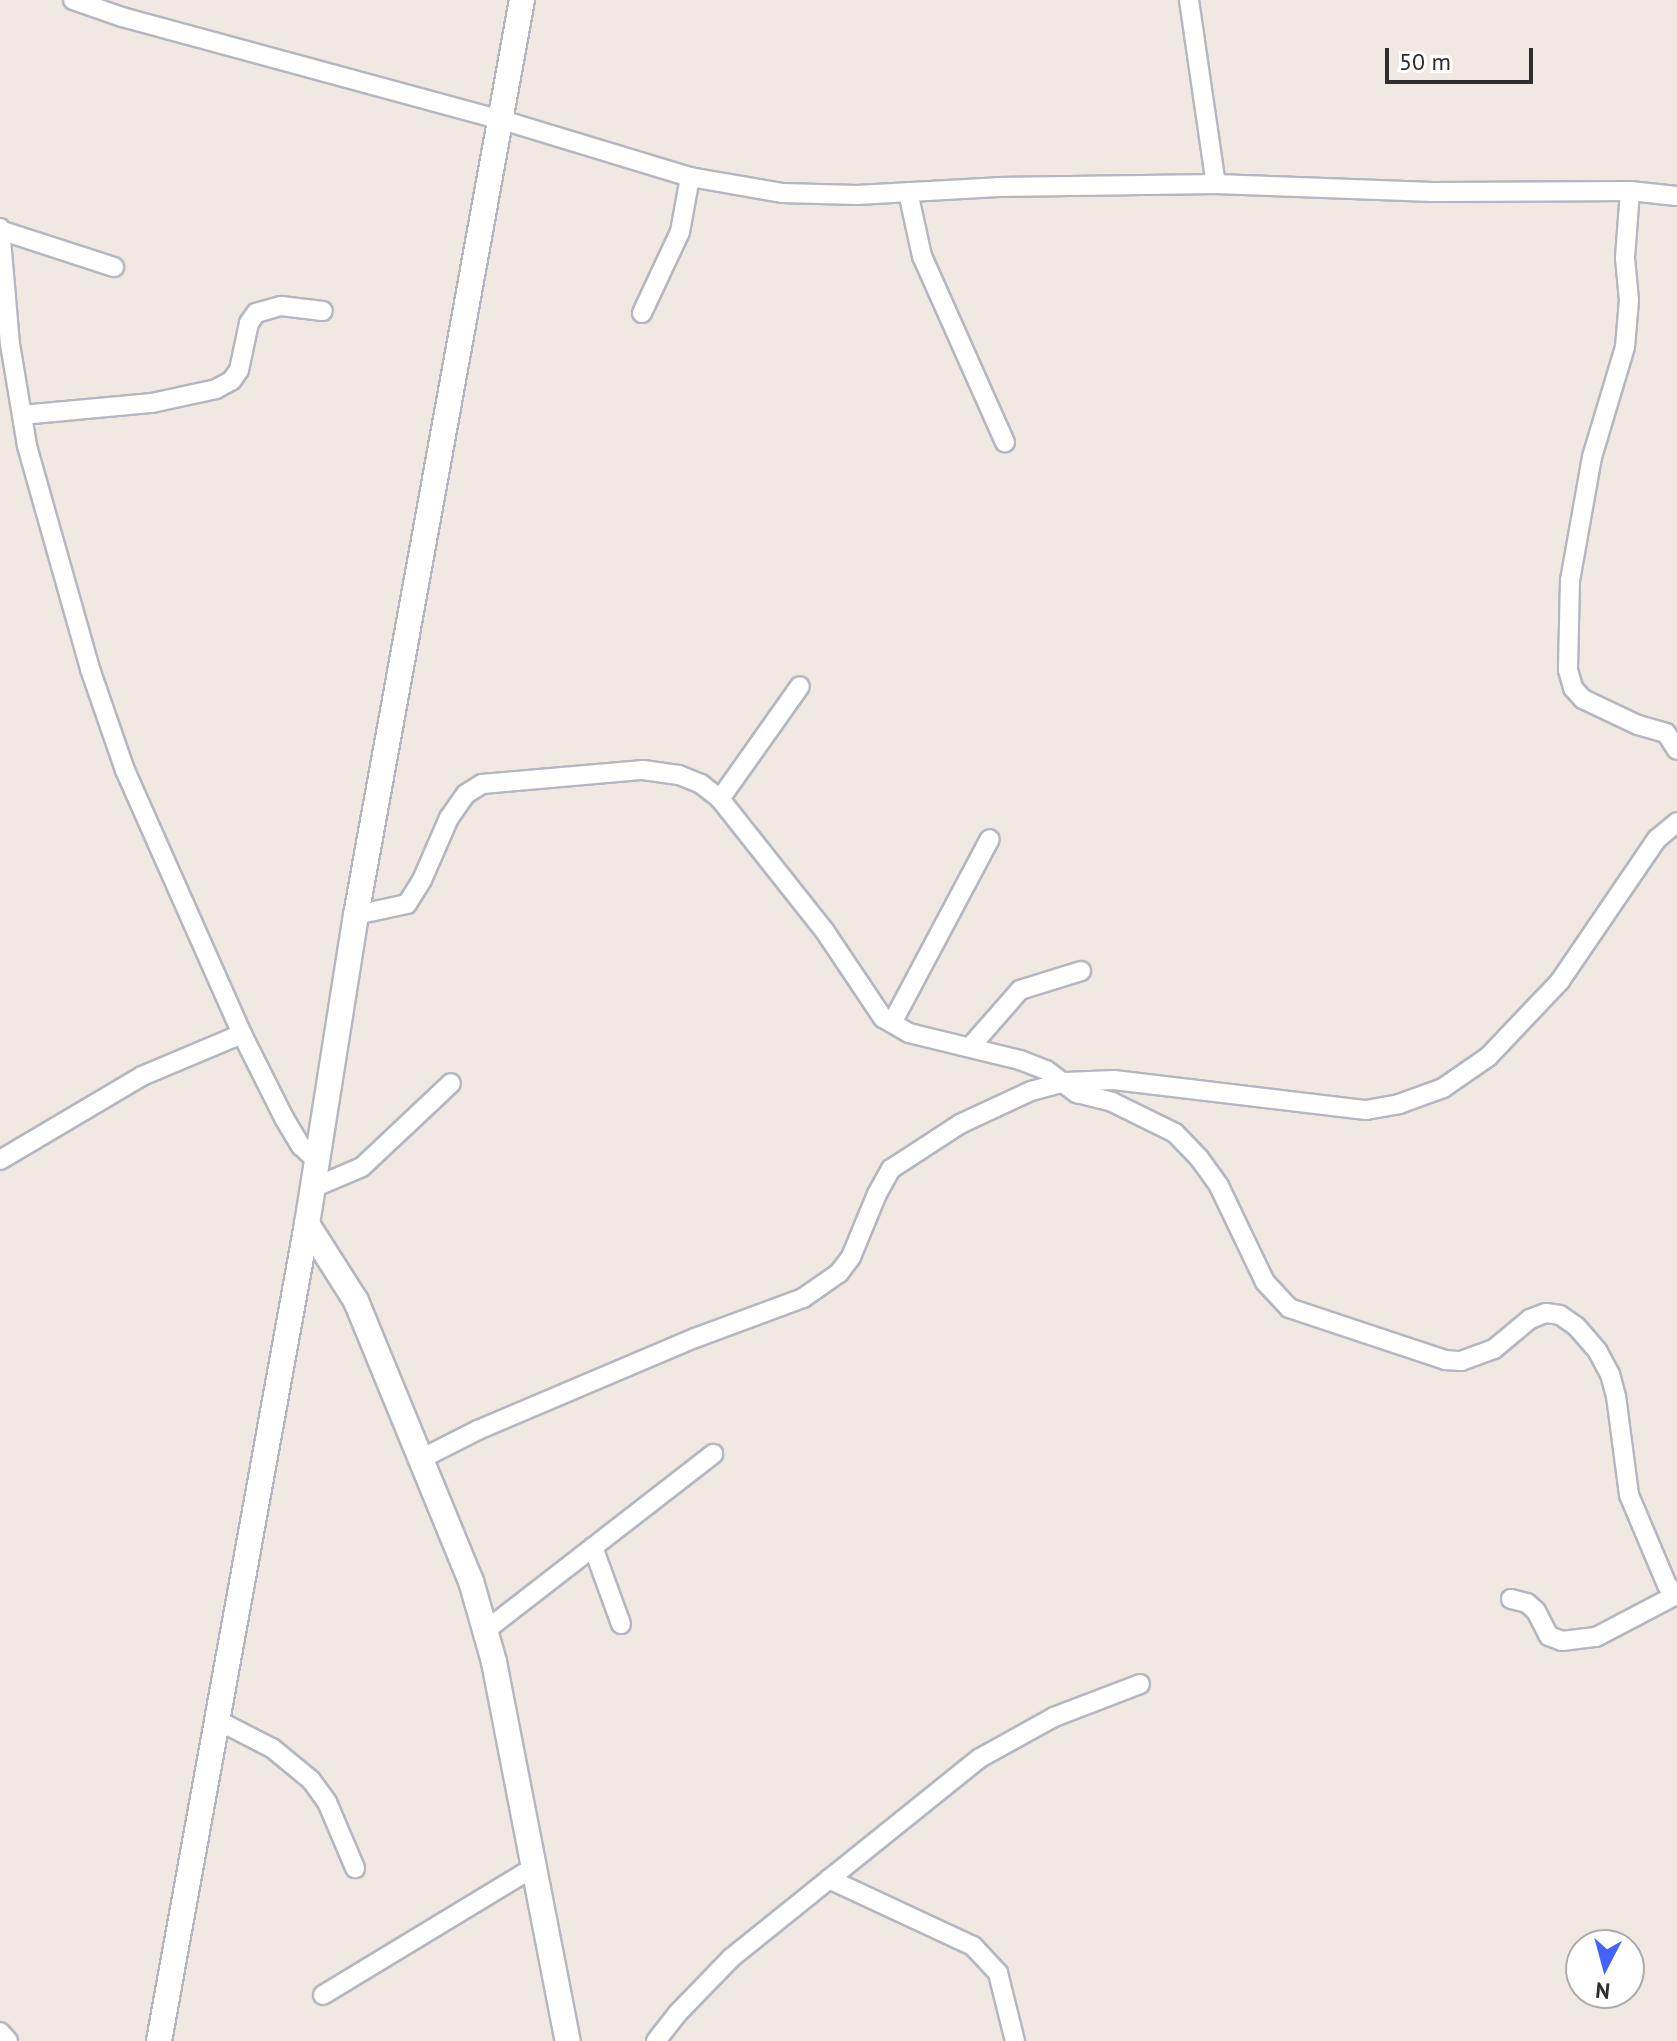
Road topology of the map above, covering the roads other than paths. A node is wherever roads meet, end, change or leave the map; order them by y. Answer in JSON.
{"nodes":[{"id":1,"x":73,"y":0,"type":"edge"},
{"id":2,"x":522,"y":0,"type":"edge"},
{"id":3,"x":1189,"y":0,"type":"edge"},
{"id":4,"x":502,"y":120,"type":"junction"},
{"id":5,"x":690,"y":177,"type":"junction"},
{"id":6,"x":1216,"y":184,"type":"junction"},
{"id":7,"x":1630,"y":191,"type":"junction"},
{"id":8,"x":908,"y":192,"type":"junction"},
{"id":9,"x":1677,"y":196,"type":"edge"},
{"id":10,"x":0,"y":238,"type":"edge"},
{"id":11,"x":114,"y":267,"type":"dead end"},
{"id":12,"x":323,"y":311,"type":"dead end"},
{"id":13,"x":642,"y":313,"type":"dead end"},
{"id":14,"x":22,"y":415,"type":"junction"},
{"id":15,"x":1005,"y":442,"type":"dead end"},
{"id":16,"x":800,"y":686,"type":"dead end"},
{"id":17,"x":1677,"y":750,"type":"edge"},
{"id":18,"x":720,"y":799,"type":"junction"},
{"id":19,"x":1677,"y":822,"type":"edge"},
{"id":20,"x":990,"y":839,"type":"dead end"},
{"id":21,"x":356,"y":915,"type":"junction"},
{"id":22,"x":1081,"y":971,"type":"dead end"},
{"id":23,"x":892,"y":1023,"type":"junction"},
{"id":24,"x":242,"y":1034,"type":"junction"},
{"id":25,"x":971,"y":1046,"type":"junction"},
{"id":26,"x":1065,"y":1082,"type":"junction"},
{"id":27,"x":451,"y":1083,"type":"dead end"},
{"id":28,"x":0,"y":1160,"type":"edge"},
{"id":29,"x":318,"y":1162,"type":"junction"},
{"id":30,"x":313,"y":1188,"type":"junction"},
{"id":31,"x":307,"y":1224,"type":"junction"},
{"id":32,"x":713,"y":1454,"type":"dead end"},
{"id":33,"x":421,"y":1459,"type":"junction"},
{"id":34,"x":593,"y":1547,"type":"junction"},
{"id":35,"x":1677,"y":1595,"type":"edge"},
{"id":36,"x":1511,"y":1599,"type":"dead end"},
{"id":37,"x":621,"y":1624,"type":"dead end"},
{"id":38,"x":485,"y":1631,"type":"junction"},
{"id":39,"x":1140,"y":1684,"type":"dead end"},
{"id":40,"x":217,"y":1720,"type":"junction"},
{"id":41,"x":534,"y":1867,"type":"junction"},
{"id":42,"x":355,"y":1868,"type":"dead end"},
{"id":43,"x":829,"y":1879,"type":"junction"},
{"id":44,"x":323,"y":1995,"type":"dead end"},
{"id":45,"x":0,"y":2032,"type":"edge"},
{"id":46,"x":8,"y":2041,"type":"edge"},
{"id":47,"x":159,"y":2041,"type":"edge"},
{"id":48,"x":568,"y":2041,"type":"edge"},
{"id":49,"x":656,"y":2041,"type":"edge"},
{"id":50,"x":1015,"y":2041,"type":"edge"}],
"edges":[{"from":1,"to":4,"type":"street"},
{"from":2,"to":4,"type":"main road"},
{"from":3,"to":6,"type":"street"},
{"from":4,"to":5,"type":"street"},
{"from":4,"to":21,"type":"main road"},
{"from":5,"to":8,"type":"street"},
{"from":5,"to":13,"type":"street"},
{"from":6,"to":7,"type":"street"},
{"from":6,"to":8,"type":"street"},
{"from":7,"to":9,"type":"street"},
{"from":7,"to":17,"type":"street"},
{"from":8,"to":15,"type":"street"},
{"from":10,"to":11,"type":"street"},
{"from":10,"to":14,"type":"street"},
{"from":12,"to":14,"type":"street"},
{"from":14,"to":24,"type":"street"},
{"from":16,"to":18,"type":"street"},
{"from":18,"to":21,"type":"street"},
{"from":18,"to":23,"type":"street"},
{"from":19,"to":26,"type":"street"},
{"from":20,"to":23,"type":"street"},
{"from":21,"to":29,"type":"main road"},
{"from":22,"to":25,"type":"street"},
{"from":23,"to":25,"type":"street"},
{"from":24,"to":28,"type":"street"},
{"from":24,"to":29,"type":"street"},
{"from":25,"to":26,"type":"street"},
{"from":26,"to":33,"type":"street"},
{"from":26,"to":35,"type":"street"},
{"from":27,"to":30,"type":"street"},
{"from":29,"to":30,"type":"main road"},
{"from":30,"to":31,"type":"main road"},
{"from":31,"to":33,"type":"main road"},
{"from":31,"to":40,"type":"main road"},
{"from":32,"to":34,"type":"street"},
{"from":33,"to":38,"type":"main road"},
{"from":34,"to":37,"type":"street"},
{"from":34,"to":38,"type":"street"},
{"from":35,"to":36,"type":"street"},
{"from":38,"to":41,"type":"main road"},
{"from":39,"to":43,"type":"street"},
{"from":40,"to":42,"type":"street"},
{"from":40,"to":47,"type":"main road"},
{"from":41,"to":44,"type":"street"},
{"from":41,"to":48,"type":"main road"},
{"from":43,"to":49,"type":"street"},
{"from":43,"to":50,"type":"street"},
{"from":45,"to":46,"type":"street"}]}
